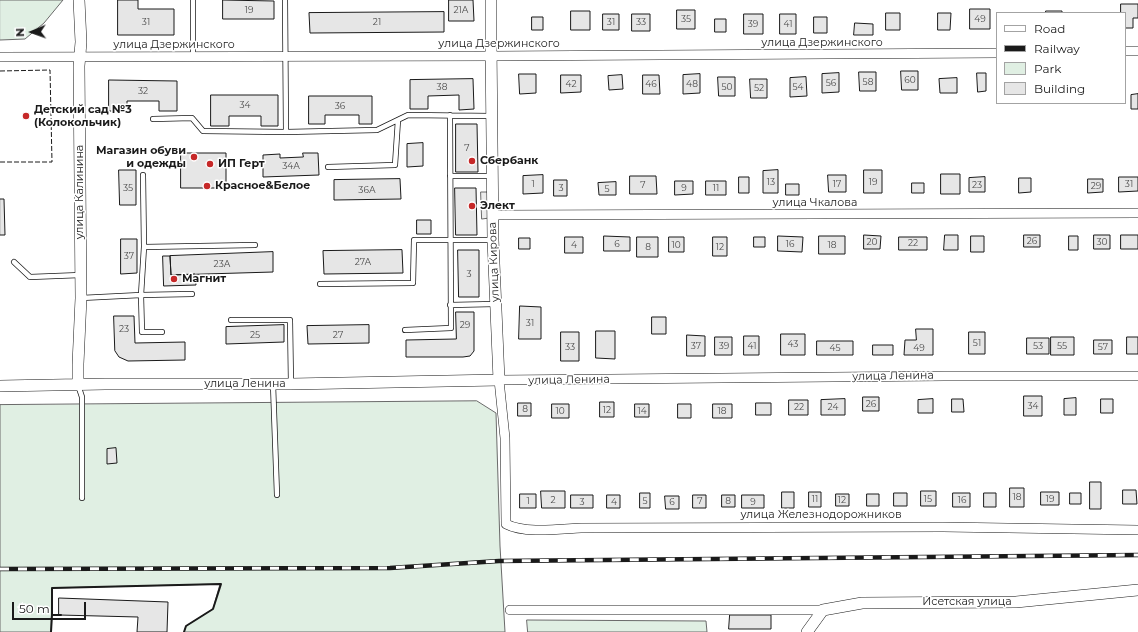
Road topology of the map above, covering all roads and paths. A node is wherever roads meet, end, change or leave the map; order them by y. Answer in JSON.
{"nodes":[{"id":1,"x":79,"y":0,"type":"edge"},
{"id":2,"x":193,"y":0,"type":"edge"},
{"id":3,"x":284,"y":0,"type":"edge"},
{"id":4,"x":491,"y":0,"type":"edge"},
{"id":5,"x":1126,"y":51,"type":"edge"},
{"id":6,"x":1138,"y":51,"type":"edge"},
{"id":7,"x":996,"y":53,"type":"edge"},
{"id":8,"x":80,"y":56,"type":"junction"},
{"id":9,"x":284,"y":56,"type":"junction"},
{"id":10,"x":491,"y":56,"type":"junction"},
{"id":11,"x":0,"y":57,"type":"edge"},
{"id":12,"x":193,"y":57,"type":"junction"},
{"id":13,"x":450,"y":115,"type":"junction"},
{"id":14,"x":492,"y":116,"type":"junction"},
{"id":15,"x":153,"y":119,"type":"dead end"},
{"id":16,"x":398,"y":120,"type":"junction"},
{"id":17,"x":286,"y":132,"type":"junction"},
{"id":18,"x":328,"y":167,"type":"dead end"},
{"id":19,"x":142,"y":175,"type":"dead end"},
{"id":20,"x":450,"y":176,"type":"junction"},
{"id":21,"x":493,"y":176,"type":"junction"},
{"id":22,"x":1138,"y":213,"type":"edge"},
{"id":23,"x":493,"y":215,"type":"junction"},
{"id":24,"x":450,"y":240,"type":"junction"},
{"id":25,"x":493,"y":240,"type":"junction"},
{"id":26,"x":255,"y":245,"type":"dead end"},
{"id":27,"x":144,"y":248,"type":"junction"},
{"id":28,"x":14,"y":262,"type":"dead end"},
{"id":29,"x":81,"y":275,"type":"junction"},
{"id":30,"x":320,"y":284,"type":"dead end"},
{"id":31,"x":192,"y":294,"type":"dead end"},
{"id":32,"x":141,"y":295,"type":"junction"},
{"id":33,"x":81,"y":298,"type":"junction"},
{"id":34,"x":495,"y":304,"type":"junction"},
{"id":35,"x":450,"y":305,"type":"junction"},
{"id":36,"x":230,"y":320,"type":"dead end"},
{"id":37,"x":405,"y":330,"type":"dead end"},
{"id":38,"x":162,"y":332,"type":"dead end"},
{"id":39,"x":1138,"y":376,"type":"edge"},
{"id":40,"x":499,"y":380,"type":"junction"},
{"id":41,"x":273,"y":384,"type":"junction"},
{"id":42,"x":291,"y":384,"type":"junction"},
{"id":43,"x":78,"y":385,"type":"junction"},
{"id":44,"x":0,"y":386,"type":"edge"},
{"id":45,"x":277,"y":495,"type":"dead end"},
{"id":46,"x":82,"y":498,"type":"dead end"},
{"id":47,"x":506,"y":523,"type":"joint"},
{"id":48,"x":1138,"y":530,"type":"edge"},
{"id":49,"x":1138,"y":590,"type":"edge"},
{"id":50,"x":510,"y":610,"type":"dead end"},
{"id":51,"x":823,"y":610,"type":"junction"},
{"id":52,"x":807,"y":632,"type":"edge"}],
"edges":[{"from":1,"to":8,"type":"street","name":"улица Калинина"},
{"from":2,"to":12,"type":"lane"},
{"from":3,"to":9,"type":"lane"},
{"from":4,"to":10,"type":"street","name":"улица Кирова"},
{"from":5,"to":6,"type":"street"},
{"from":7,"to":10,"type":"street","name":"улица Дзержинского"},
{"from":8,"to":11,"type":"street","name":"улица Дзержинского"},
{"from":8,"to":12,"type":"street","name":"улица Дзержинского"},
{"from":8,"to":29,"type":"street","name":"улица Калинина"},
{"from":9,"to":10,"type":"street","name":"улица Дзержинского"},
{"from":9,"to":12,"type":"street","name":"улица Дзержинского"},
{"from":9,"to":17,"type":"lane"},
{"from":10,"to":14,"type":"street","name":"улица Кирова"},
{"from":13,"to":14,"type":"lane"},
{"from":13,"to":16,"type":"lane"},
{"from":13,"to":20,"type":"lane"},
{"from":14,"to":21,"type":"street","name":"улица Кирова"},
{"from":15,"to":17,"type":"lane"},
{"from":16,"to":17,"type":"lane"},
{"from":16,"to":18,"type":"lane"},
{"from":19,"to":27,"type":"lane"},
{"from":20,"to":21,"type":"lane"},
{"from":20,"to":24,"type":"lane"},
{"from":21,"to":23,"type":"street","name":"улица Кирова"},
{"from":22,"to":23,"type":"street","name":"улица Чкалова"},
{"from":23,"to":25,"type":"street","name":"улица Кирова"},
{"from":24,"to":25,"type":"lane"},
{"from":24,"to":30,"type":"lane"},
{"from":24,"to":35,"type":"lane"},
{"from":25,"to":34,"type":"street","name":"улица Кирова"},
{"from":26,"to":27,"type":"lane"},
{"from":27,"to":32,"type":"lane"},
{"from":28,"to":29,"type":"lane"},
{"from":29,"to":33,"type":"street","name":"улица Калинина"},
{"from":31,"to":32,"type":"lane"},
{"from":32,"to":33,"type":"lane"},
{"from":32,"to":38,"type":"lane"},
{"from":33,"to":43,"type":"street","name":"улица Калинина"},
{"from":34,"to":35,"type":"lane"},
{"from":34,"to":40,"type":"street","name":"улица Кирова"},
{"from":35,"to":37,"type":"lane"},
{"from":36,"to":42,"type":"lane"},
{"from":39,"to":40,"type":"street","name":"улица Ленина"},
{"from":40,"to":42,"type":"street","name":"улица Ленина"},
{"from":40,"to":47,"type":"street","name":"улица Кирова"},
{"from":41,"to":42,"type":"street","name":"улица Ленина"},
{"from":41,"to":43,"type":"street","name":"улица Ленина"},
{"from":41,"to":45,"type":"lane"},
{"from":43,"to":44,"type":"street","name":"улица Ленина"},
{"from":43,"to":46,"type":"lane"},
{"from":47,"to":48,"type":"street","name":"улица Железнодорожников"},
{"from":49,"to":51,"type":"street","name":"Исетская улица"},
{"from":50,"to":51,"type":"street"},
{"from":51,"to":52,"type":"street"}]}
